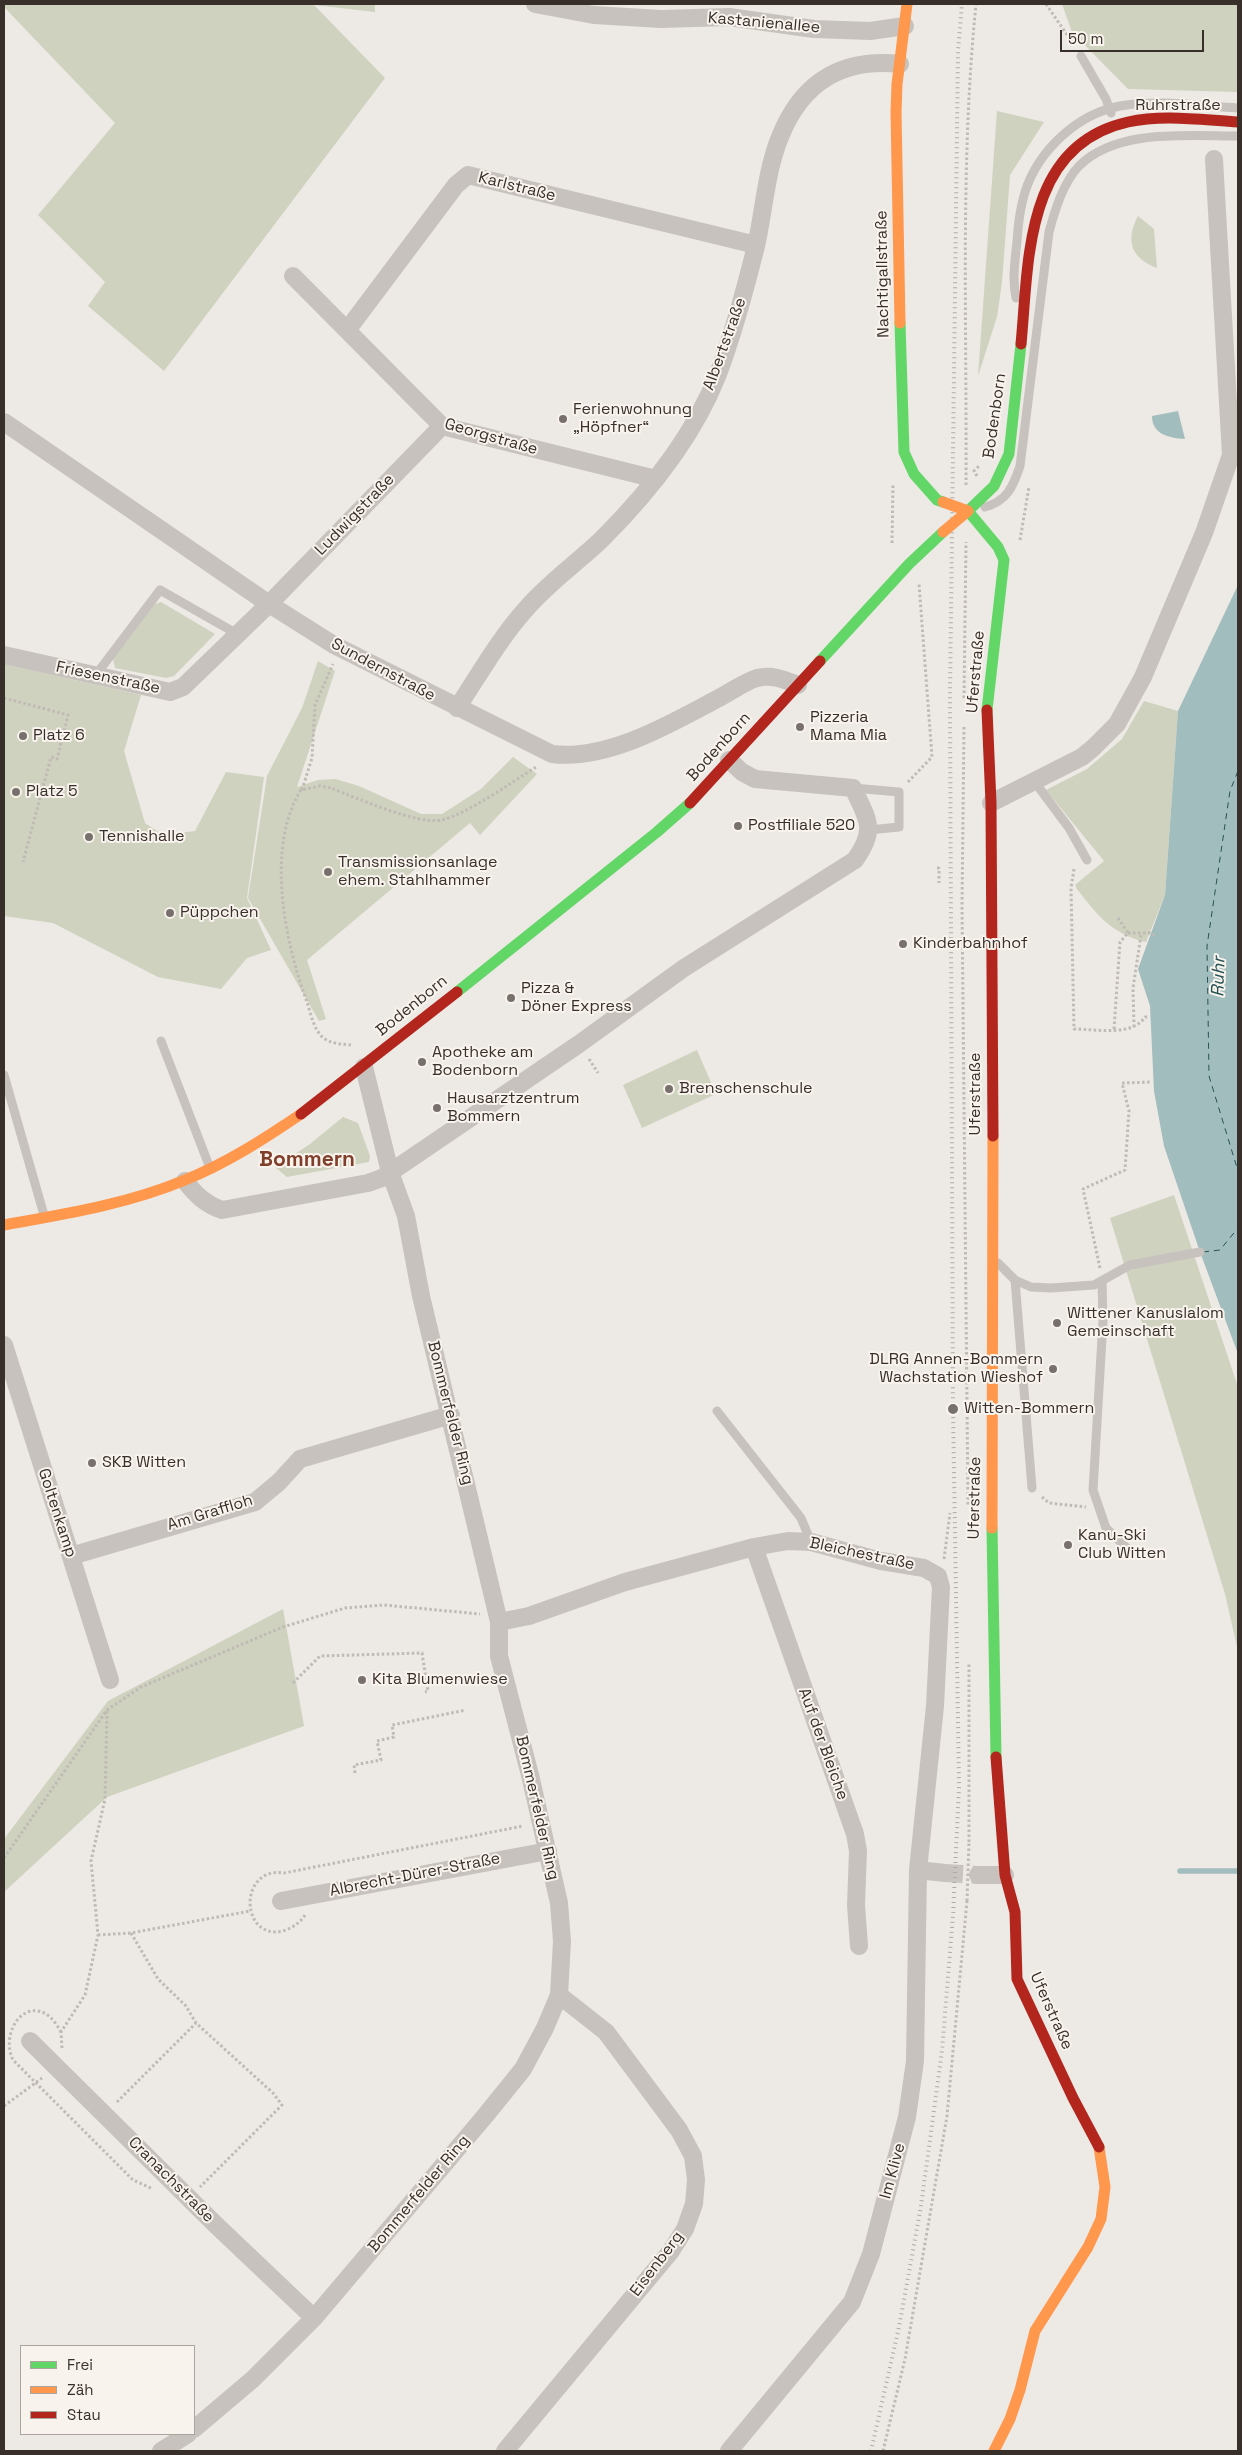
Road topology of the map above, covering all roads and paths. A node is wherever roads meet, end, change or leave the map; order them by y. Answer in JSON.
{"nodes":[{"id":1,"x":535,"y":4,"type":"edge"},
{"id":2,"x":907,"y":4,"type":"edge"},
{"id":3,"x":976,"y":4,"type":"edge"},
{"id":4,"x":1046,"y":4,"type":"edge"},
{"id":5,"x":687,"y":11,"type":"edge"},
{"id":6,"x":905,"y":26,"type":"junction"},
{"id":7,"x":1082,"y":56,"type":"joint"},
{"id":8,"x":900,"y":64,"type":"junction"},
{"id":9,"x":1238,"y":108,"type":"edge"},
{"id":10,"x":1109,"y":109,"type":"junction"},
{"id":11,"x":1238,"y":122,"type":"edge"},
{"id":12,"x":1114,"y":126,"type":"junction"},
{"id":13,"x":1238,"y":136,"type":"edge"},
{"id":14,"x":1214,"y":159,"type":"dead end"},
{"id":15,"x":1050,"y":179,"type":"joint"},
{"id":16,"x":756,"y":245,"type":"junction"},
{"id":17,"x":293,"y":276,"type":"dead end"},
{"id":18,"x":348,"y":329,"type":"junction"},
{"id":19,"x":1022,"y":332,"type":"junction"},
{"id":20,"x":4,"y":422,"type":"edge"},
{"id":21,"x":442,"y":426,"type":"junction"},
{"id":22,"x":966,"y":468,"type":"dead end"},
{"id":23,"x":656,"y":479,"type":"junction"},
{"id":24,"x":893,"y":479,"type":"dead end"},
{"id":25,"x":1030,"y":480,"type":"dead end"},
{"id":26,"x":968,"y":511,"type":"junction"},
{"id":27,"x":892,"y":543,"type":"dead end"},
{"id":28,"x":1018,"y":546,"type":"dead end"},
{"id":29,"x":966,"y":559,"type":"dead end"},
{"id":30,"x":919,"y":584,"type":"dead end"},
{"id":31,"x":269,"y":604,"type":"junction"},
{"id":32,"x":239,"y":635,"type":"junction"},
{"id":33,"x":343,"y":650,"type":"junction"},
{"id":34,"x":4,"y":655,"type":"edge"},
{"id":35,"x":95,"y":676,"type":"junction"},
{"id":36,"x":798,"y":685,"type":"junction"},
{"id":37,"x":4,"y":698,"type":"edge"},
{"id":38,"x":964,"y":705,"type":"dead end"},
{"id":39,"x":457,"y":708,"type":"junction"},
{"id":40,"x":964,"y":725,"type":"dead end"},
{"id":41,"x":552,"y":754,"type":"junction"},
{"id":42,"x":729,"y":760,"type":"junction"},
{"id":43,"x":1034,"y":781,"type":"junction"},
{"id":44,"x":853,"y":788,"type":"junction"},
{"id":45,"x":302,"y":790,"type":"junction"},
{"id":46,"x":899,"y":792,"type":"junction"},
{"id":47,"x":992,"y":803,"type":"junction"},
{"id":48,"x":868,"y":837,"type":"junction"},
{"id":49,"x":1087,"y":860,"type":"dead end"},
{"id":50,"x":23,"y":862,"type":"dead end"},
{"id":51,"x":937,"y":868,"type":"dead end"},
{"id":52,"x":1074,"y":868,"type":"dead end"},
{"id":53,"x":938,"y":883,"type":"dead end"},
{"id":54,"x":1118,"y":918,"type":"dead end"},
{"id":55,"x":1128,"y":933,"type":"junction"},
{"id":56,"x":1141,"y":935,"type":"junction"},
{"id":57,"x":1155,"y":936,"type":"dead end"},
{"id":58,"x":1149,"y":1017,"type":"dead end"},
{"id":59,"x":1134,"y":1027,"type":"junction"},
{"id":60,"x":1114,"y":1029,"type":"junction"},
{"id":61,"x":161,"y":1042,"type":"dead end"},
{"id":62,"x":351,"y":1046,"type":"dead end"},
{"id":63,"x":364,"y":1067,"type":"junction"},
{"id":64,"x":4,"y":1075,"type":"edge"},
{"id":65,"x":1151,"y":1082,"type":"dead end"},
{"id":66,"x":210,"y":1169,"type":"junction"},
{"id":67,"x":390,"y":1172,"type":"junction"},
{"id":68,"x":185,"y":1181,"type":"junction"},
{"id":69,"x":45,"y":1218,"type":"junction"},
{"id":70,"x":4,"y":1225,"type":"edge"},
{"id":71,"x":1200,"y":1252,"type":"dead end"},
{"id":72,"x":994,"y":1259,"type":"junction"},
{"id":73,"x":1016,"y":1280,"type":"junction"},
{"id":74,"x":1102,"y":1281,"type":"junction"},
{"id":75,"x":4,"y":1345,"type":"edge"},
{"id":76,"x":717,"y":1411,"type":"dead end"},
{"id":77,"x":451,"y":1416,"type":"junction"},
{"id":78,"x":1032,"y":1488,"type":"joint"},
{"id":79,"x":1089,"y":1507,"type":"dead end"},
{"id":80,"x":968,"y":1512,"type":"dead end"},
{"id":81,"x":950,"y":1514,"type":"dead end"},
{"id":82,"x":811,"y":1542,"type":"junction"},
{"id":83,"x":754,"y":1547,"type":"junction"},
{"id":84,"x":1130,"y":1551,"type":"dead end"},
{"id":85,"x":71,"y":1556,"type":"junction"},
{"id":86,"x":938,"y":1576,"type":"junction"},
{"id":87,"x":499,"y":1622,"type":"junction"},
{"id":88,"x":969,"y":1660,"type":"dead end"},
{"id":89,"x":110,"y":1680,"type":"dead end"},
{"id":90,"x":293,"y":1683,"type":"dead end"},
{"id":91,"x":425,"y":1692,"type":"dead end"},
{"id":92,"x":107,"y":1710,"type":"junction"},
{"id":93,"x":466,"y":1710,"type":"dead end"},
{"id":94,"x":355,"y":1773,"type":"dead end"},
{"id":95,"x":548,"y":1851,"type":"junction"},
{"id":96,"x":4,"y":1858,"type":"edge"},
{"id":97,"x":918,"y":1870,"type":"junction"},
{"id":98,"x":945,"y":1873,"type":"tunnel mouth"},
{"id":99,"x":978,"y":1875,"type":"tunnel mouth"},
{"id":100,"x":1005,"y":1875,"type":"junction"},
{"id":101,"x":281,"y":1901,"type":"dead end"},
{"id":102,"x":250,"y":1911,"type":"dead end"},
{"id":103,"x":131,"y":1933,"type":"junction"},
{"id":104,"x":98,"y":1935,"type":"junction"},
{"id":105,"x":859,"y":1946,"type":"dead end"},
{"id":106,"x":559,"y":1995,"type":"junction"},
{"id":107,"x":196,"y":2023,"type":"junction"},
{"id":108,"x":30,"y":2041,"type":"dead end"},
{"id":109,"x":57,"y":2067,"type":"junction"},
{"id":110,"x":4,"y":2106,"type":"edge"},
{"id":111,"x":105,"y":2114,"type":"junction"},
{"id":112,"x":189,"y":2198,"type":"junction"},
{"id":113,"x":314,"y":2318,"type":"junction"},
{"id":114,"x":195,"y":2428,"type":"edge"},
{"id":115,"x":186,"y":2435,"type":"edge"},
{"id":116,"x":161,"y":2451,"type":"edge"},
{"id":117,"x":505,"y":2451,"type":"edge"},
{"id":118,"x":729,"y":2451,"type":"edge"},
{"id":119,"x":883,"y":2451,"type":"edge"},
{"id":120,"x":994,"y":2451,"type":"edge"}],
"edges":[{"from":1,"to":5,"type":"street","name":"Kastanienallee"},
{"from":2,"to":6,"type":"street","name":"Nachtigallstraße"},
{"from":3,"to":22,"type":"path"},
{"from":4,"to":7,"type":"path"},
{"from":5,"to":6,"type":"street","name":"Kastanienallee"},
{"from":6,"to":8,"type":"street","name":"Nachtigallstraße"},
{"from":7,"to":10,"type":"lane"},
{"from":8,"to":16,"type":"street","name":"Albertstraße"},
{"from":8,"to":26,"type":"street","name":"Nachtigallstraße","bridge":true},
{"from":9,"to":10,"type":"lane"},
{"from":10,"to":12,"type":"lane"},
{"from":10,"to":19,"type":"lane"},
{"from":11,"to":12,"type":"street","name":"Ruhrstraße"},
{"from":12,"to":15,"type":"street","name":"Ruhrstraße"},
{"from":13,"to":26,"type":"lane"},
{"from":14,"to":43,"type":"street"},
{"from":15,"to":19,"type":"street","name":"Bodenborn"},
{"from":16,"to":18,"type":"street","name":"Karlstraße"},
{"from":16,"to":23,"type":"street","name":"Albertstraße"},
{"from":17,"to":18,"type":"street","name":"Georgstraße"},
{"from":18,"to":21,"type":"street","name":"Georgstraße"},
{"from":19,"to":26,"type":"street","name":"Bodenborn"},
{"from":20,"to":31,"type":"street","name":"Sundernstraße"},
{"from":21,"to":23,"type":"street","name":"Georgstraße"},
{"from":21,"to":31,"type":"street","name":"Ludwigstraße"},
{"from":23,"to":39,"type":"street","name":"Albertstraße"},
{"from":24,"to":27,"type":"path"},
{"from":25,"to":28,"type":"path"},
{"from":26,"to":36,"type":"street","name":"Bodenborn","bridge":true},
{"from":26,"to":47,"type":"street","name":"Uferstraße"},
{"from":29,"to":38,"type":"path"},
{"from":30,"to":46,"type":"path"},
{"from":31,"to":32,"type":"street","name":"Friesenstraße"},
{"from":31,"to":33,"type":"street","name":"Sundernstraße"},
{"from":32,"to":35,"type":"street","name":"Friesenstraße"},
{"from":32,"to":35,"type":"lane"},
{"from":33,"to":39,"type":"street","name":"Sundernstraße"},
{"from":33,"to":45,"type":"path"},
{"from":34,"to":35,"type":"street","name":"Friesenstraße"},
{"from":36,"to":41,"type":"street","name":"Sundernstraße"},
{"from":36,"to":42,"type":"street","name":"Bodenborn"},
{"from":37,"to":50,"type":"path"},
{"from":39,"to":41,"type":"street","name":"Sundernstraße"},
{"from":40,"to":80,"type":"path"},
{"from":41,"to":45,"type":"path"},
{"from":42,"to":44,"type":"street"},
{"from":42,"to":63,"type":"street","name":"Bodenborn"},
{"from":43,"to":47,"type":"street"},
{"from":43,"to":49,"type":"lane"},
{"from":44,"to":46,"type":"lane"},
{"from":44,"to":48,"type":"street"},
{"from":45,"to":62,"type":"path"},
{"from":46,"to":48,"type":"lane"},
{"from":47,"to":72,"type":"street","name":"Uferstraße"},
{"from":48,"to":67,"type":"street"},
{"from":51,"to":53,"type":"path"},
{"from":52,"to":60,"type":"path"},
{"from":54,"to":55,"type":"path"},
{"from":55,"to":56,"type":"path"},
{"from":55,"to":60,"type":"path"},
{"from":56,"to":57,"type":"path"},
{"from":56,"to":59,"type":"path"},
{"from":58,"to":59,"type":"path"},
{"from":59,"to":60,"type":"path"},
{"from":61,"to":66,"type":"lane"},
{"from":63,"to":66,"type":"street","name":"Bodenborn"},
{"from":63,"to":67,"type":"street","name":"Bommerfelder Ring"},
{"from":64,"to":69,"type":"lane"},
{"from":65,"to":74,"type":"path"},
{"from":66,"to":68,"type":"street","name":"Bodenborn"},
{"from":67,"to":68,"type":"street"},
{"from":67,"to":77,"type":"street","name":"Bommerfelder Ring"},
{"from":68,"to":69,"type":"street","name":"Bodenborn"},
{"from":69,"to":70,"type":"street","name":"Bodenborn"},
{"from":71,"to":74,"type":"lane"},
{"from":72,"to":73,"type":"lane"},
{"from":72,"to":100,"type":"street","name":"Uferstraße"},
{"from":73,"to":74,"type":"lane"},
{"from":73,"to":78,"type":"lane"},
{"from":74,"to":84,"type":"lane"},
{"from":75,"to":85,"type":"street","name":"Goltenkamp"},
{"from":76,"to":82,"type":"lane"},
{"from":77,"to":85,"type":"street","name":"Am Graffloh"},
{"from":77,"to":87,"type":"street","name":"Bommerfelder Ring"},
{"from":78,"to":79,"type":"path"},
{"from":81,"to":86,"type":"path"},
{"from":82,"to":83,"type":"street","name":"Bleichestraße"},
{"from":82,"to":86,"type":"street","name":"Bleichestraße"},
{"from":83,"to":87,"type":"street","name":"Bleichestraße"},
{"from":83,"to":105,"type":"street","name":"Auf der Bleiche"},
{"from":85,"to":89,"type":"street","name":"Goltenkamp"},
{"from":86,"to":97,"type":"street"},
{"from":87,"to":92,"type":"path"},
{"from":87,"to":95,"type":"street","name":"Bommerfelder Ring"},
{"from":88,"to":119,"type":"path","bridge":true},
{"from":90,"to":91,"type":"path"},
{"from":92,"to":96,"type":"path"},
{"from":92,"to":104,"type":"path"},
{"from":93,"to":94,"type":"path"},
{"from":95,"to":101,"type":"street","name":"Albrecht-Dürer-Straße"},
{"from":95,"to":106,"type":"street","name":"Bommerfelder Ring"},
{"from":97,"to":98,"type":"street"},
{"from":97,"to":118,"type":"street","name":"Im Klive"},
{"from":99,"to":100,"type":"street"},
{"from":100,"to":120,"type":"street","name":"Uferstraße"},
{"from":102,"to":103,"type":"path"},
{"from":103,"to":104,"type":"path"},
{"from":103,"to":107,"type":"path"},
{"from":104,"to":109,"type":"path"},
{"from":106,"to":113,"type":"street","name":"Bommerfelder Ring"},
{"from":106,"to":117,"type":"street","name":"Eisenberg"},
{"from":107,"to":111,"type":"path"},
{"from":107,"to":112,"type":"path"},
{"from":108,"to":109,"type":"street","name":"Cranachstraße"},
{"from":109,"to":110,"type":"path"},
{"from":109,"to":111,"type":"street","name":"Cranachstraße"},
{"from":111,"to":112,"type":"street","name":"Cranachstraße"},
{"from":112,"to":113,"type":"street","name":"Cranachstraße"},
{"from":113,"to":114,"type":"street","name":"Bommerfelder Ring"},
{"from":115,"to":116,"type":"street"}]}
